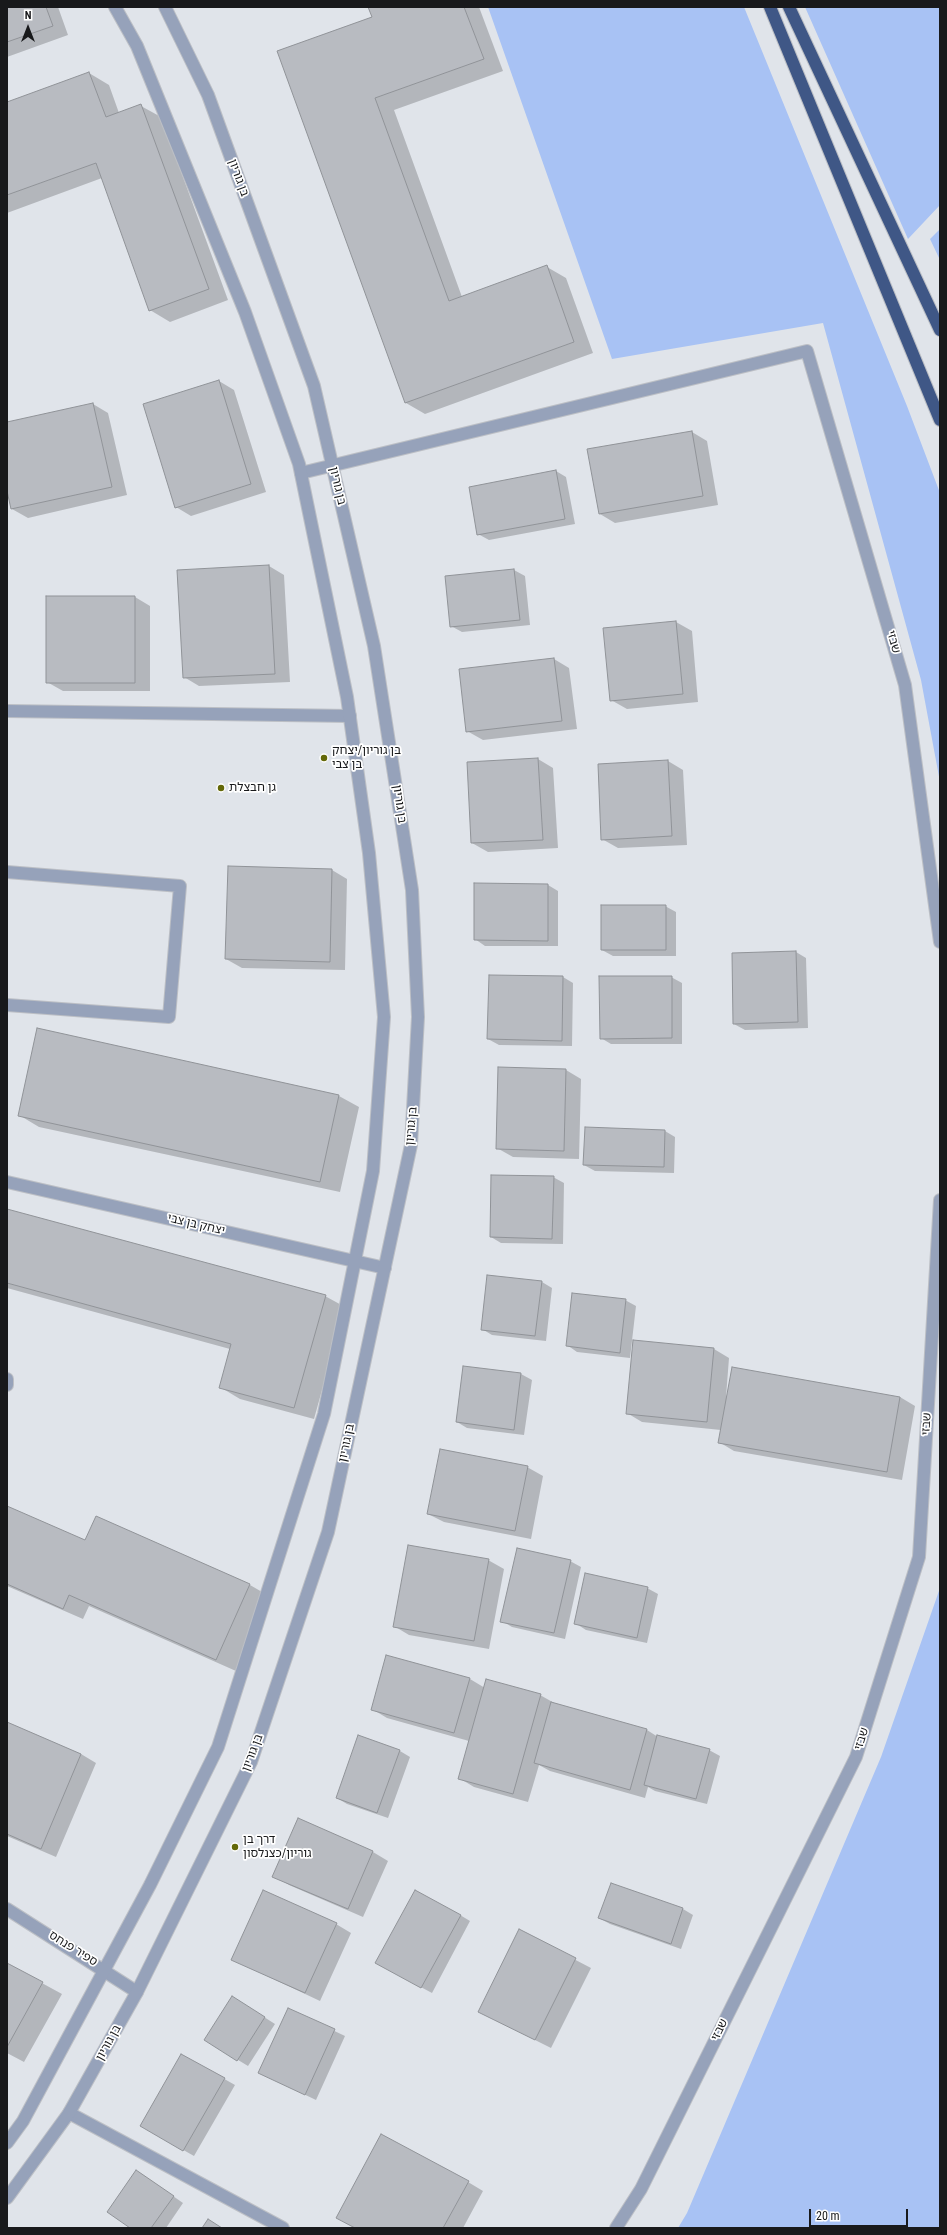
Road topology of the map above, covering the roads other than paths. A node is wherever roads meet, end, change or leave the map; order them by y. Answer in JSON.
{"nodes":[{"id":1,"x":115,"y":7,"type":"edge"},
{"id":2,"x":165,"y":7,"type":"edge"},
{"id":3,"x":770,"y":7,"type":"edge"},
{"id":4,"x":789,"y":7,"type":"edge"},
{"id":5,"x":940,"y":330,"type":"edge"},
{"id":6,"x":940,"y":420,"type":"edge"},
{"id":7,"x":333,"y":465,"type":"junction"},
{"id":8,"x":300,"y":473,"type":"junction"},
{"id":9,"x":7,"y":711,"type":"edge"},
{"id":10,"x":350,"y":716,"type":"junction"},
{"id":11,"x":7,"y":872,"type":"edge"},
{"id":12,"x":940,"y":942,"type":"edge"},
{"id":13,"x":7,"y":1005,"type":"edge"},
{"id":14,"x":7,"y":1182,"type":"edge"},
{"id":15,"x":940,"y":1200,"type":"edge"},
{"id":16,"x":355,"y":1260,"type":"junction"},
{"id":17,"x":385,"y":1268,"type":"junction"},
{"id":18,"x":7,"y":1379,"type":"edge"},
{"id":19,"x":7,"y":1385,"type":"edge"},
{"id":20,"x":7,"y":1909,"type":"edge"},
{"id":21,"x":105,"y":1970,"type":"junction"},
{"id":22,"x":137,"y":1992,"type":"junction"},
{"id":23,"x":69,"y":2113,"type":"junction"},
{"id":24,"x":7,"y":2143,"type":"edge"},
{"id":25,"x":7,"y":2198,"type":"edge"},
{"id":26,"x":282,"y":2228,"type":"edge"},
{"id":27,"x":616,"y":2228,"type":"edge"}],
"edges":[{"from":1,"to":8,"type":"street"},
{"from":2,"to":7,"type":"street","name":"בן גוריון"},
{"from":3,"to":6,"type":"highway"},
{"from":4,"to":5,"type":"highway"},
{"from":7,"to":8,"type":"street"},
{"from":7,"to":12,"type":"street","name":"שבזי"},
{"from":7,"to":17,"type":"street","name":"בן גוריון"},
{"from":8,"to":10,"type":"street"},
{"from":9,"to":10,"type":"street"},
{"from":10,"to":16,"type":"street"},
{"from":11,"to":13,"type":"street"},
{"from":14,"to":16,"type":"street","name":"יצחק בן צבי"},
{"from":15,"to":27,"type":"street","name":"שבזי"},
{"from":16,"to":17,"type":"street","name":"יצחק בן צבי"},
{"from":16,"to":21,"type":"street"},
{"from":17,"to":22,"type":"street","name":"בן גוריון"},
{"from":18,"to":19,"type":"street"},
{"from":20,"to":21,"type":"street","name":"ספיר פנחס"},
{"from":21,"to":22,"type":"street","name":"ספיר פנחס"},
{"from":21,"to":24,"type":"street"},
{"from":22,"to":23,"type":"street","name":"בן גוריון"},
{"from":23,"to":25,"type":"street","name":"בן גוריון"},
{"from":23,"to":26,"type":"street"}]}
